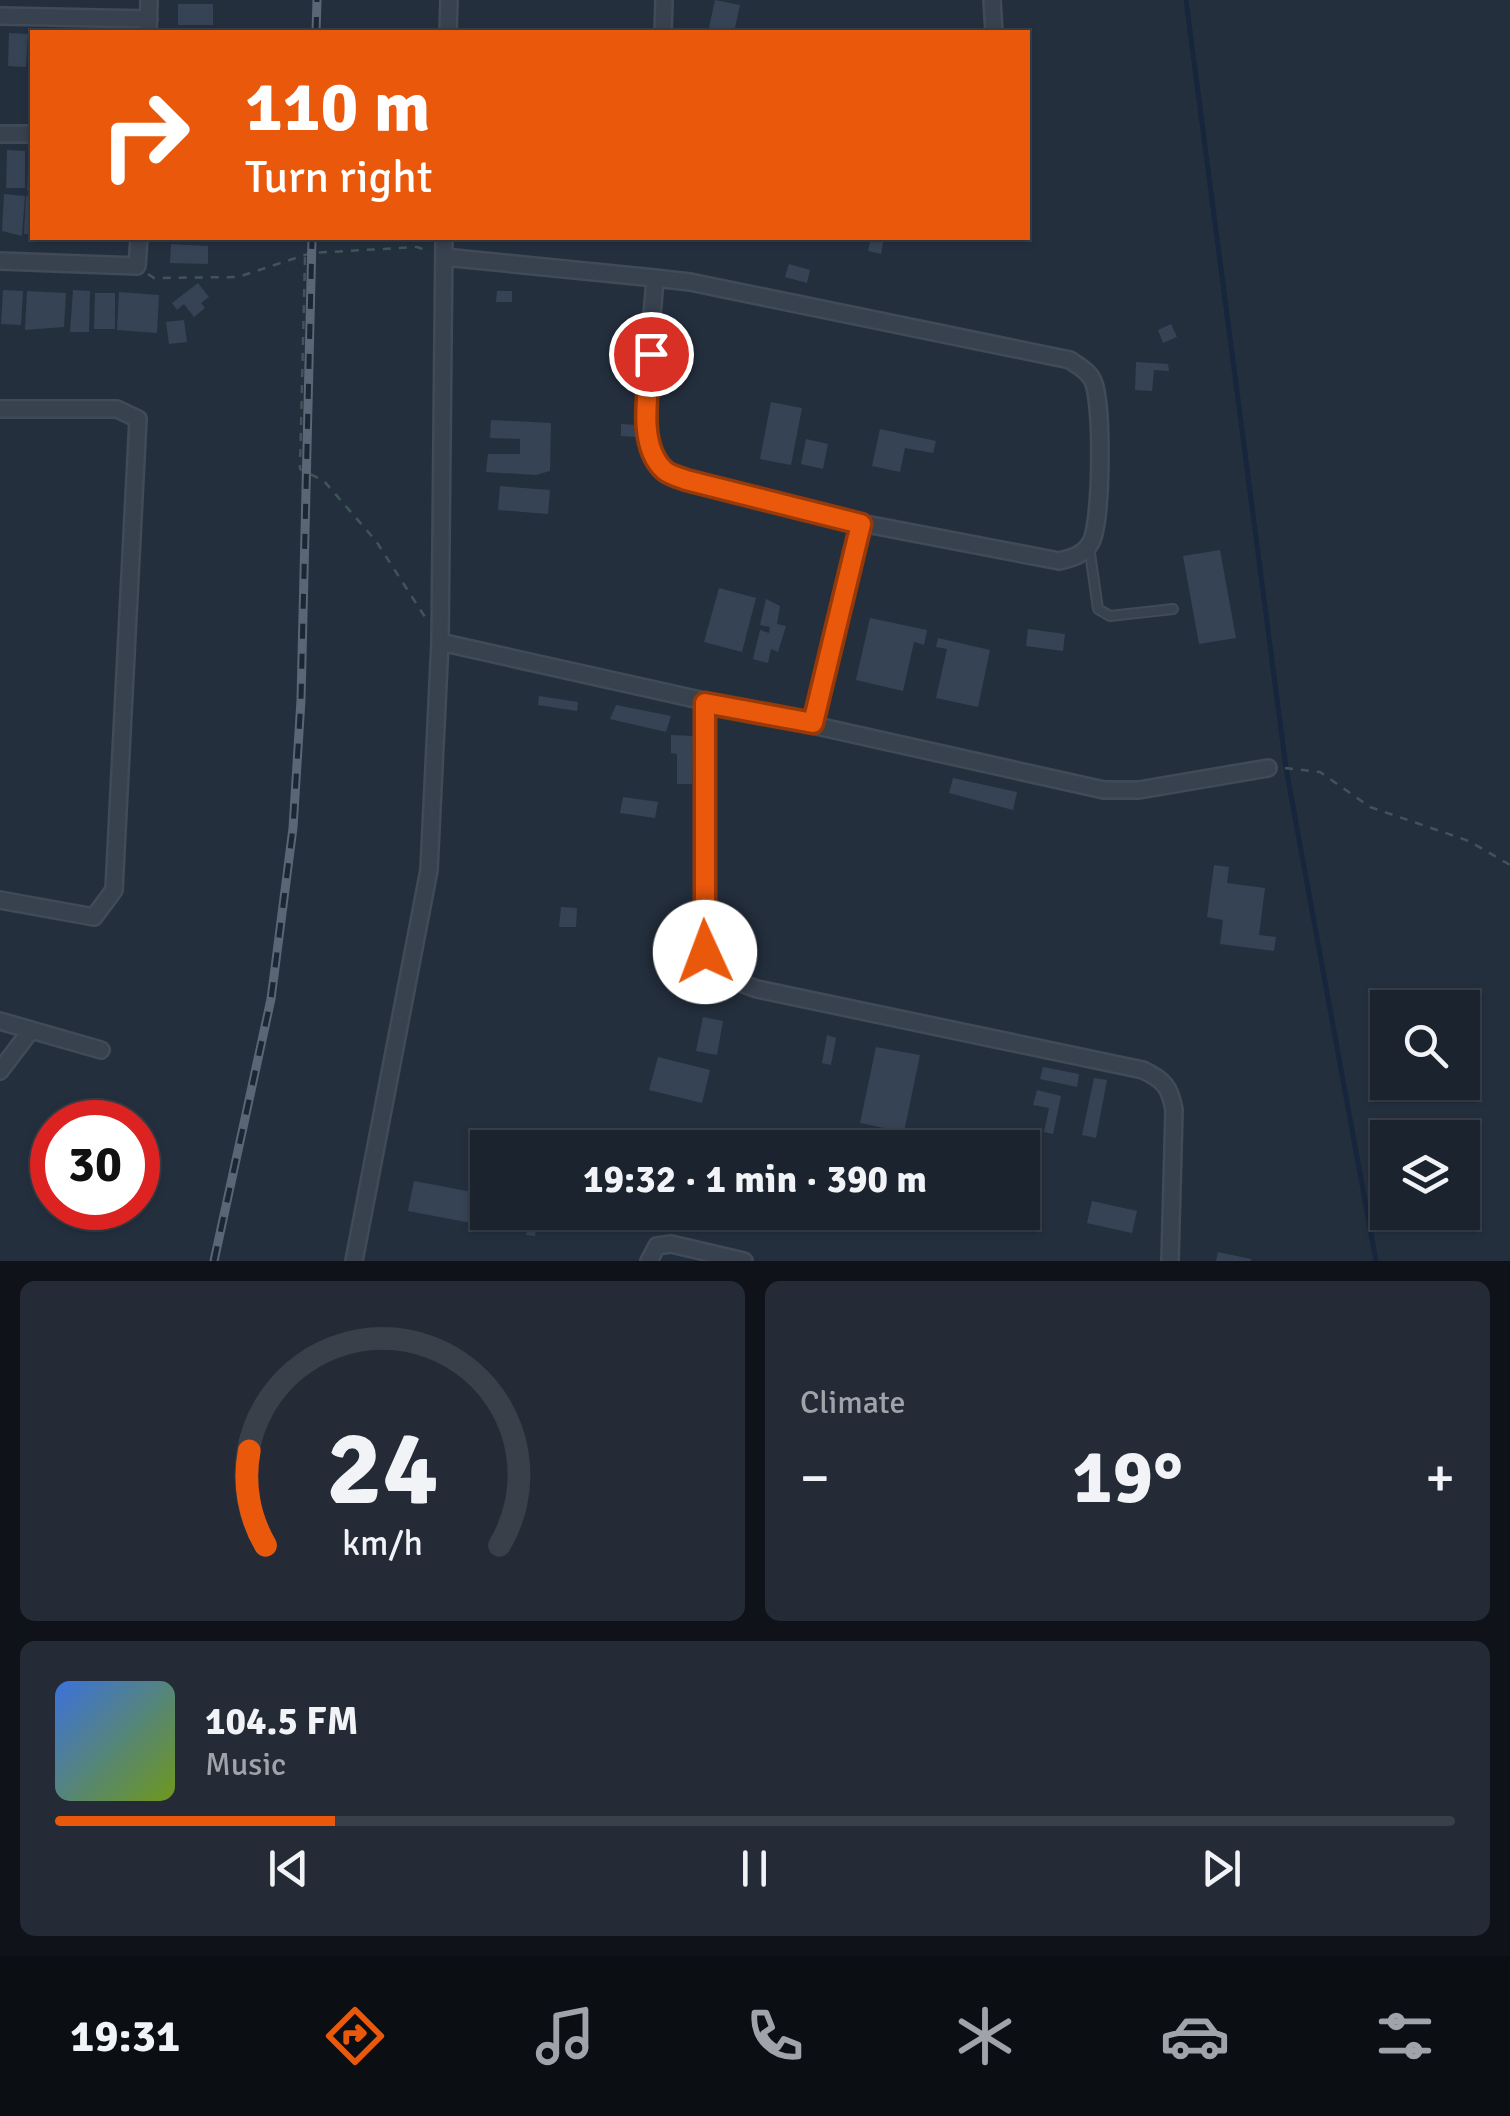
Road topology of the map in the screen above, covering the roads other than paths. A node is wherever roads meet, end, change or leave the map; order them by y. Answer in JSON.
{"nodes":[{"id":1,"x":148,"y":0,"type":"edge"},
{"id":2,"x":449,"y":0,"type":"edge"},
{"id":3,"x":664,"y":0,"type":"edge"},
{"id":4,"x":992,"y":0,"type":"edge"},
{"id":5,"x":0,"y":16,"type":"edge"},
{"id":6,"x":148,"y":26,"type":"edge"},
{"id":7,"x":448,"y":30,"type":"edge"},
{"id":8,"x":664,"y":30,"type":"edge"},
{"id":9,"x":994,"y":30,"type":"edge"},
{"id":10,"x":0,"y":134,"type":"edge"},
{"id":11,"x":30,"y":134,"type":"edge"},
{"id":12,"x":138,"y":240,"type":"edge"},
{"id":13,"x":444,"y":240,"type":"edge"},
{"id":14,"x":444,"y":257,"type":"junction"},
{"id":15,"x":0,"y":261,"type":"edge"},
{"id":16,"x":656,"y":278,"type":"junction"},
{"id":17,"x":0,"y":409,"type":"edge"},
{"id":18,"x":861,"y":524,"type":"junction"},
{"id":19,"x":1090,"y":546,"type":"junction"},
{"id":20,"x":1173,"y":609,"type":"dead end"},
{"id":21,"x":440,"y":642,"type":"junction"},
{"id":22,"x":705,"y":703,"type":"junction"},
{"id":23,"x":813,"y":723,"type":"junction"},
{"id":24,"x":1268,"y":768,"type":"road end"},
{"id":25,"x":0,"y":900,"type":"edge"},
{"id":26,"x":0,"y":1021,"type":"edge"},
{"id":27,"x":31,"y":1030,"type":"junction"},
{"id":28,"x":101,"y":1050,"type":"dead end"},
{"id":29,"x":0,"y":1071,"type":"edge"},
{"id":30,"x":354,"y":1261,"type":"edge"},
{"id":31,"x":648,"y":1261,"type":"edge"},
{"id":32,"x":744,"y":1261,"type":"edge"},
{"id":33,"x":1170,"y":1261,"type":"edge"}],
"edges":[{"from":1,"to":6,"type":"street"},
{"from":2,"to":7,"type":"street"},
{"from":3,"to":8,"type":"street"},
{"from":4,"to":9,"type":"street"},
{"from":5,"to":6,"type":"street"},
{"from":10,"to":11,"type":"street"},
{"from":12,"to":15,"type":"street"},
{"from":13,"to":14,"type":"street"},
{"from":14,"to":16,"type":"street"},
{"from":14,"to":21,"type":"street"},
{"from":16,"to":18,"type":"street"},
{"from":16,"to":19,"type":"street"},
{"from":17,"to":25,"type":"street"},
{"from":18,"to":19,"type":"street"},
{"from":18,"to":23,"type":"street"},
{"from":19,"to":20,"type":"lane"},
{"from":21,"to":22,"type":"street"},
{"from":21,"to":30,"type":"street"},
{"from":22,"to":23,"type":"street"},
{"from":22,"to":33,"type":"street"},
{"from":23,"to":24,"type":"street"},
{"from":26,"to":27,"type":"street"},
{"from":27,"to":28,"type":"street"},
{"from":27,"to":29,"type":"street"},
{"from":31,"to":32,"type":"street"}]}
